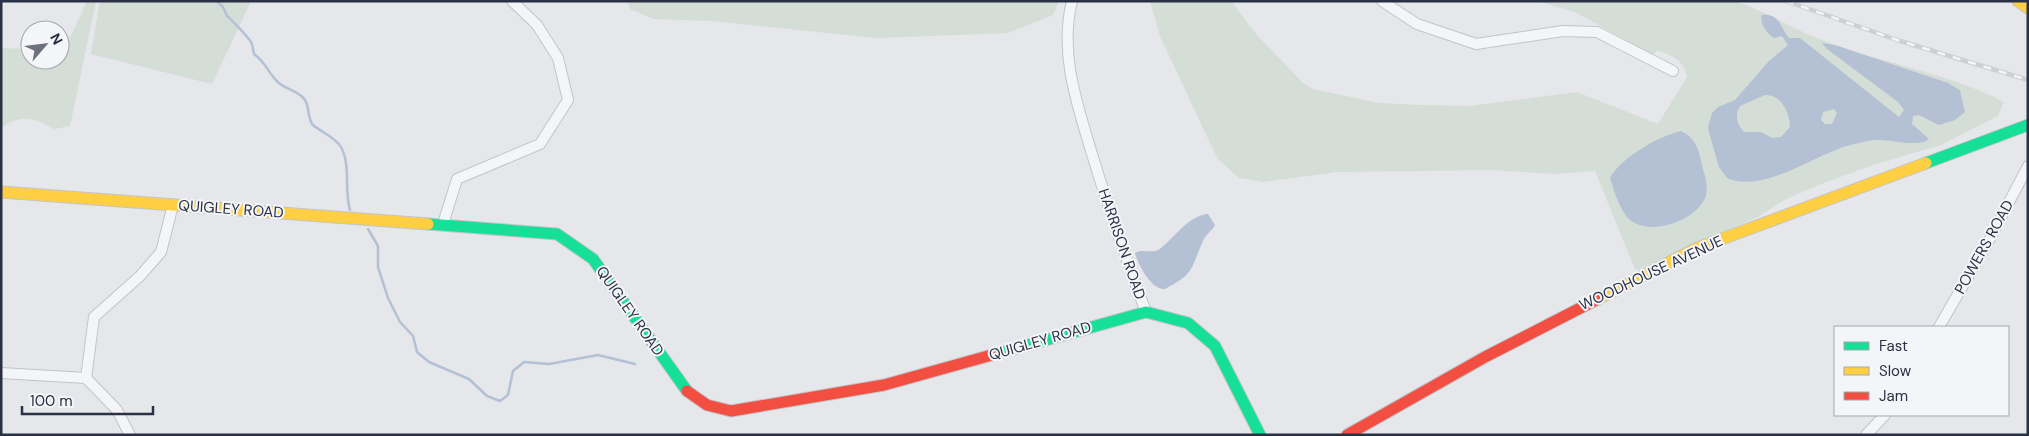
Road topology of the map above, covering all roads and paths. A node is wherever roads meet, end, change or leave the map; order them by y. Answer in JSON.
{"nodes":[{"id":1,"x":512,"y":1,"type":"edge"},
{"id":2,"x":1072,"y":1,"type":"edge"},
{"id":3,"x":1382,"y":1,"type":"edge"},
{"id":4,"x":2018,"y":1,"type":"edge"},
{"id":5,"x":2028,"y":8,"type":"edge"},
{"id":6,"x":1673,"y":71,"type":"dead end"},
{"id":7,"x":2028,"y":125,"type":"edge"},
{"id":8,"x":2028,"y":166,"type":"edge"},
{"id":9,"x":1,"y":192,"type":"edge"},
{"id":10,"x":173,"y":205,"type":"junction"},
{"id":11,"x":443,"y":224,"type":"junction"},
{"id":12,"x":1146,"y":312,"type":"junction"},
{"id":13,"x":1940,"y":326,"type":"edge"},
{"id":14,"x":1,"y":373,"type":"edge"},
{"id":15,"x":86,"y":378,"type":"junction"},
{"id":16,"x":1885,"y":416,"type":"edge"},
{"id":17,"x":1868,"y":434,"type":"edge"},
{"id":18,"x":130,"y":435,"type":"edge"},
{"id":19,"x":1260,"y":435,"type":"edge"},
{"id":20,"x":1347,"y":435,"type":"edge"}],
"edges":[{"from":1,"to":11,"type":"street"},
{"from":2,"to":12,"type":"street","name":"HARRISON ROAD"},
{"from":3,"to":6,"type":"street"},
{"from":4,"to":5,"type":"main road"},
{"from":7,"to":20,"type":"main road","name":"WOODHOUSE AVENUE"},
{"from":8,"to":13,"type":"street","name":"POWERS ROAD"},
{"from":9,"to":10,"type":"main road","name":"QUIGLEY ROAD"},
{"from":10,"to":11,"type":"main road","name":"QUIGLEY ROAD"},
{"from":10,"to":15,"type":"street"},
{"from":11,"to":12,"type":"main road","name":"QUIGLEY ROAD"},
{"from":12,"to":19,"type":"main road","name":"HARRISON ROAD"},
{"from":14,"to":15,"type":"street"},
{"from":15,"to":18,"type":"street"},
{"from":16,"to":17,"type":"street"}]}
